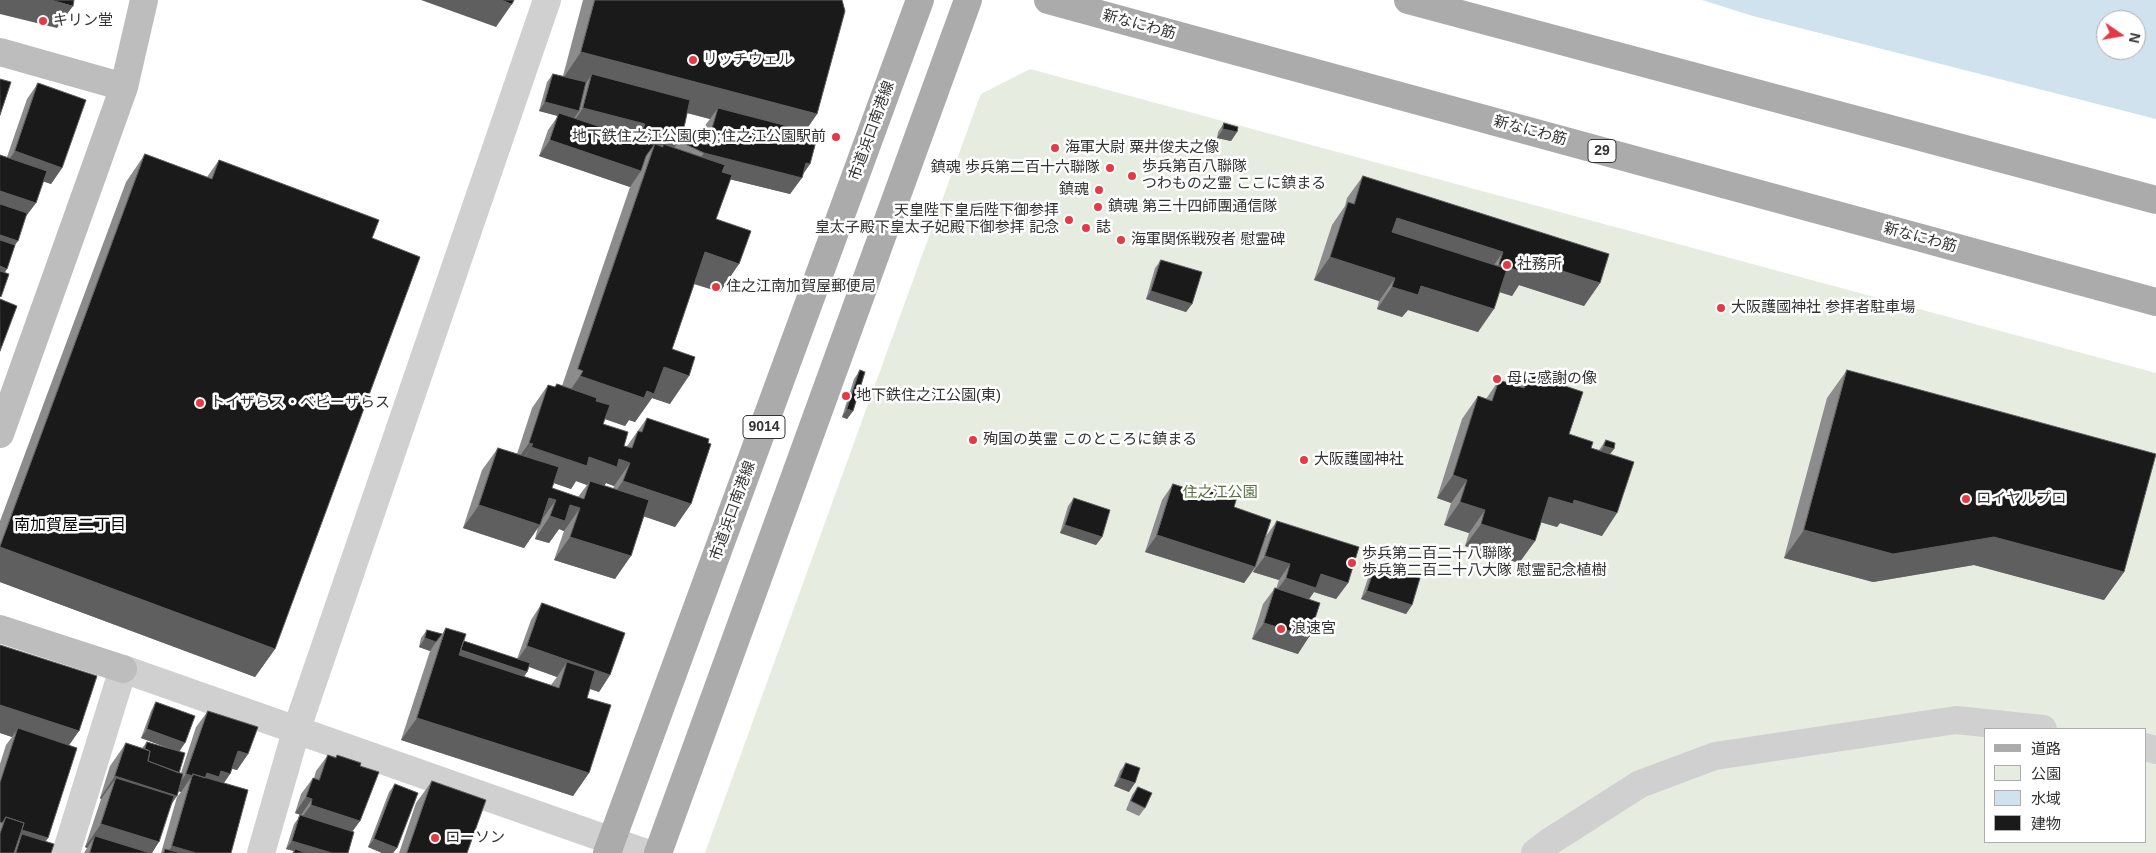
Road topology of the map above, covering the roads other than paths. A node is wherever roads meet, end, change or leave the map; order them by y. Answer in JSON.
{"nodes":[{"id":1,"x":144,"y":0,"type":"edge"},
{"id":2,"x":547,"y":0,"type":"edge"},
{"id":3,"x":920,"y":0,"type":"edge"},
{"id":4,"x":968,"y":0,"type":"edge"},
{"id":5,"x":1048,"y":0,"type":"edge"},
{"id":6,"x":1408,"y":0,"type":"edge"},
{"id":7,"x":0,"y":52,"type":"edge"},
{"id":8,"x":124,"y":86,"type":"junction"},
{"id":9,"x":2156,"y":200,"type":"edge"},
{"id":10,"x":2156,"y":302,"type":"edge"},
{"id":11,"x":0,"y":434,"type":"edge"},
{"id":12,"x":0,"y":628,"type":"edge"},
{"id":13,"x":123,"y":669,"type":"junction"},
{"id":14,"x":2033,"y":728,"type":"edge"},
{"id":15,"x":296,"y":731,"type":"junction"},
{"id":16,"x":610,"y":847,"type":"edge"},
{"id":17,"x":66,"y":853,"type":"edge"},
{"id":18,"x":262,"y":853,"type":"edge"},
{"id":19,"x":646,"y":853,"type":"edge"},
{"id":20,"x":658,"y":853,"type":"edge"},
{"id":21,"x":1535,"y":853,"type":"edge"}],
"edges":[{"from":1,"to":8,"type":"street"},
{"from":2,"to":15,"type":"street"},
{"from":3,"to":16,"type":"main road","name":"市道浜口南港線","number":"9014"},
{"from":4,"to":20,"type":"main road","number":"9014"},
{"from":5,"to":10,"type":"main road","name":"新なにわ筋","number":"29"},
{"from":6,"to":9,"type":"main road"},
{"from":7,"to":8,"type":"street"},
{"from":8,"to":11,"type":"street"},
{"from":12,"to":13,"type":"street"},
{"from":13,"to":15,"type":"street"},
{"from":13,"to":17,"type":"street"},
{"from":14,"to":21,"type":"street"},
{"from":15,"to":16,"type":"street"},
{"from":15,"to":18,"type":"street"},
{"from":16,"to":19,"type":"street"}]}
